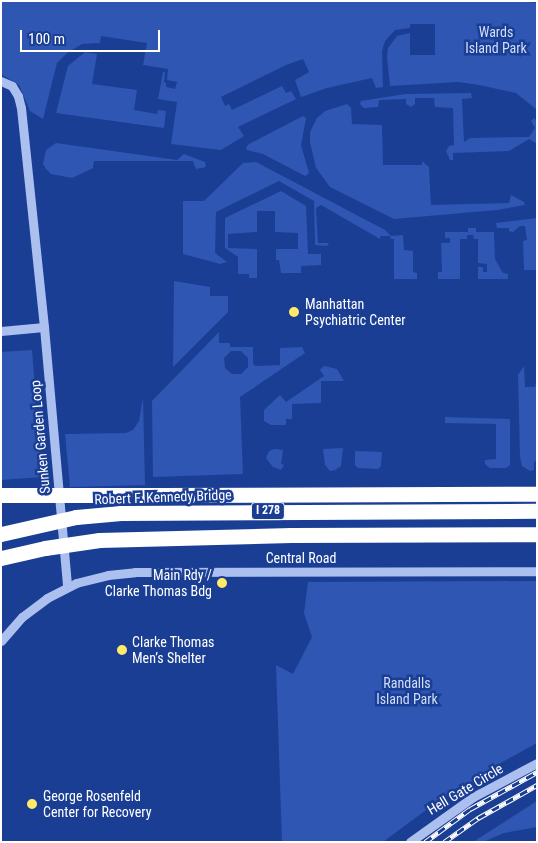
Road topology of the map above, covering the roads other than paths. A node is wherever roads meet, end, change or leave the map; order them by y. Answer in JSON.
{"nodes":[{"id":1,"x":1,"y":81,"type":"edge"},
{"id":2,"x":44,"y":327,"type":"junction"},
{"id":3,"x":1,"y":331,"type":"edge"},
{"id":4,"x":537,"y":494,"type":"edge"},
{"id":5,"x":1,"y":495,"type":"edge"},
{"id":6,"x":537,"y":511,"type":"edge"},
{"id":7,"x":1,"y":534,"type":"edge"},
{"id":8,"x":537,"y":534,"type":"edge"},
{"id":9,"x":1,"y":558,"type":"edge"},
{"id":10,"x":537,"y":571,"type":"edge"},
{"id":11,"x":67,"y":586,"type":"junction"},
{"id":12,"x":1,"y":641,"type":"edge"},
{"id":13,"x":537,"y":763,"type":"edge"},
{"id":14,"x":410,"y":842,"type":"edge"}],
"edges":[{"from":1,"to":2,"type":"street","name":"Sunken Garden Loop"},
{"from":2,"to":3,"type":"street"},
{"from":2,"to":11,"type":"street","name":"Sunken Garden Loop"},
{"from":4,"to":5,"type":"highway","bridge":true},
{"from":6,"to":7,"type":"highway","name":"Robert F. Kennedy Bridge","number":"I 278","bridge":true},
{"from":8,"to":9,"type":"highway","number":"I 278","bridge":true},
{"from":10,"to":11,"type":"street","name":"Central Road"},
{"from":11,"to":12,"type":"street"},
{"from":13,"to":14,"type":"street","name":"Hell Gate Circle"}]}
